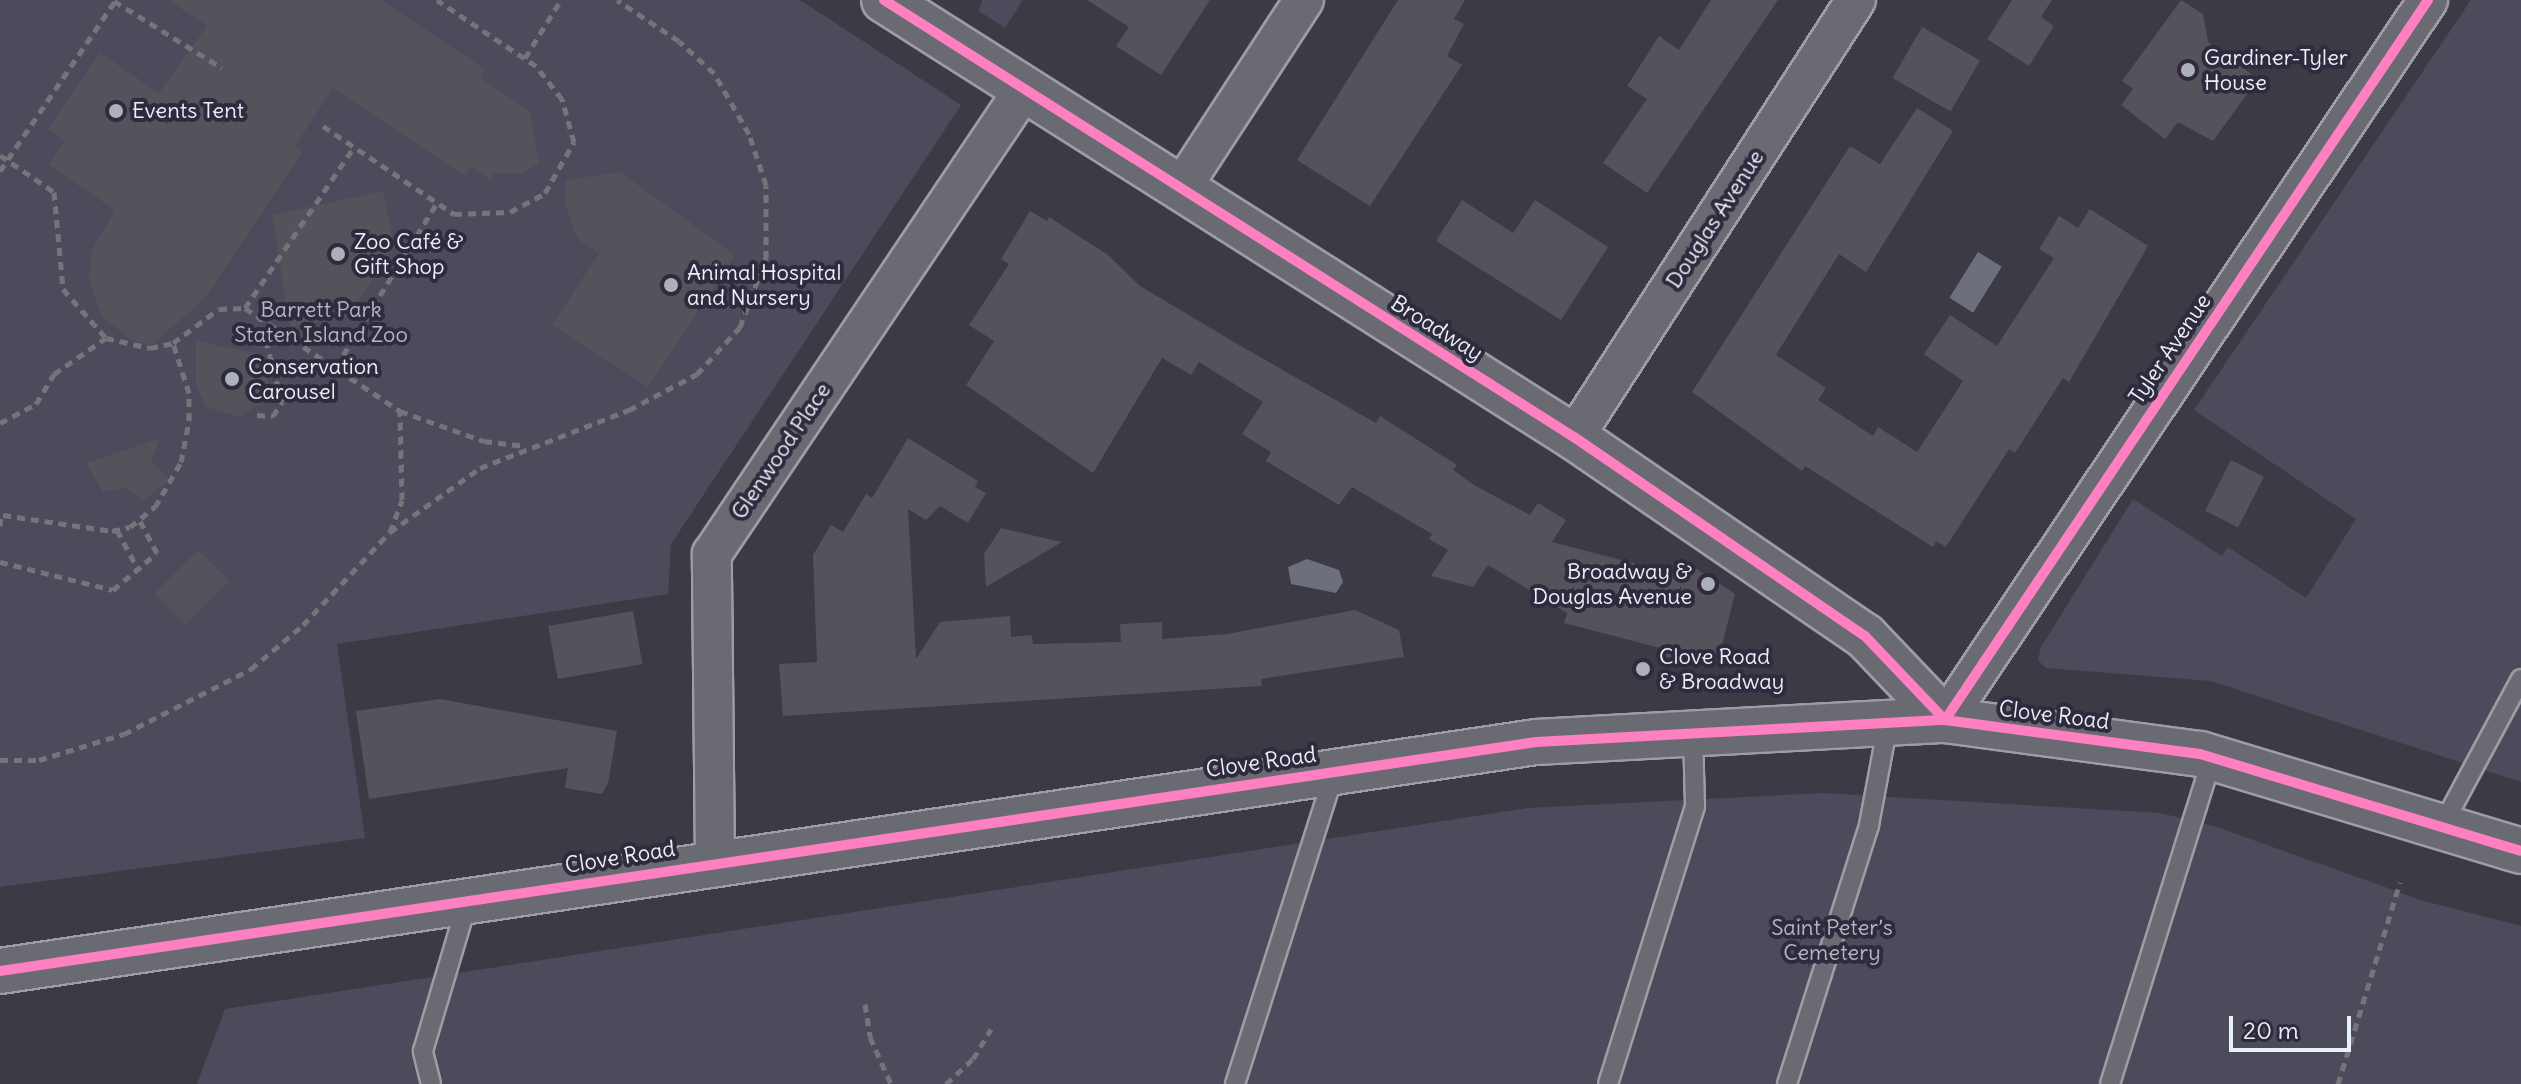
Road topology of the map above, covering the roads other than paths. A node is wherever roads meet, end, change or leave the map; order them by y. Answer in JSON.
{"nodes":[{"id":1,"x":884,"y":0,"type":"edge"},
{"id":2,"x":1304,"y":0,"type":"edge"},
{"id":3,"x":1856,"y":0,"type":"edge"},
{"id":4,"x":2428,"y":0,"type":"edge"},
{"id":5,"x":1023,"y":91,"type":"junction"},
{"id":6,"x":1180,"y":190,"type":"junction"},
{"id":7,"x":1574,"y":437,"type":"junction"},
{"id":8,"x":2521,"y":679,"type":"edge"},
{"id":9,"x":1945,"y":720,"type":"junction"},
{"id":10,"x":1888,"y":723,"type":"junction"},
{"id":11,"x":1693,"y":733,"type":"junction"},
{"id":12,"x":2212,"y":758,"type":"junction"},
{"id":13,"x":1334,"y":772,"type":"junction"},
{"id":14,"x":2440,"y":830,"type":"junction"},
{"id":15,"x":2521,"y":851,"type":"edge"},
{"id":16,"x":715,"y":862,"type":"junction"},
{"id":17,"x":467,"y":901,"type":"junction"},
{"id":18,"x":0,"y":971,"type":"edge"},
{"id":19,"x":431,"y":1084,"type":"edge"},
{"id":20,"x":1235,"y":1084,"type":"edge"},
{"id":21,"x":1608,"y":1084,"type":"edge"},
{"id":22,"x":1787,"y":1084,"type":"edge"},
{"id":23,"x":2110,"y":1084,"type":"edge"}],
"edges":[{"from":1,"to":5,"type":"main road","name":"Broadway"},
{"from":2,"to":6,"type":"street"},
{"from":3,"to":7,"type":"street","name":"Douglas Avenue"},
{"from":4,"to":9,"type":"street","name":"Tyler Avenue"},
{"from":5,"to":6,"type":"main road","name":"Broadway"},
{"from":5,"to":16,"type":"street","name":"Glenwood Place"},
{"from":6,"to":7,"type":"main road","name":"Broadway"},
{"from":7,"to":9,"type":"main road","name":"Broadway"},
{"from":8,"to":14,"type":"lane"},
{"from":9,"to":10,"type":"main road","name":"Clove Road"},
{"from":9,"to":12,"type":"main road","name":"Clove Road"},
{"from":10,"to":11,"type":"main road","name":"Clove Road"},
{"from":10,"to":22,"type":"lane"},
{"from":11,"to":13,"type":"main road","name":"Clove Road"},
{"from":11,"to":21,"type":"lane"},
{"from":12,"to":14,"type":"main road","name":"Clove Road"},
{"from":12,"to":23,"type":"lane"},
{"from":13,"to":16,"type":"main road","name":"Clove Road"},
{"from":13,"to":20,"type":"lane"},
{"from":14,"to":15,"type":"main road","name":"Clove Road"},
{"from":16,"to":17,"type":"main road","name":"Clove Road"},
{"from":17,"to":18,"type":"main road","name":"Clove Road"},
{"from":17,"to":19,"type":"lane"}]}
